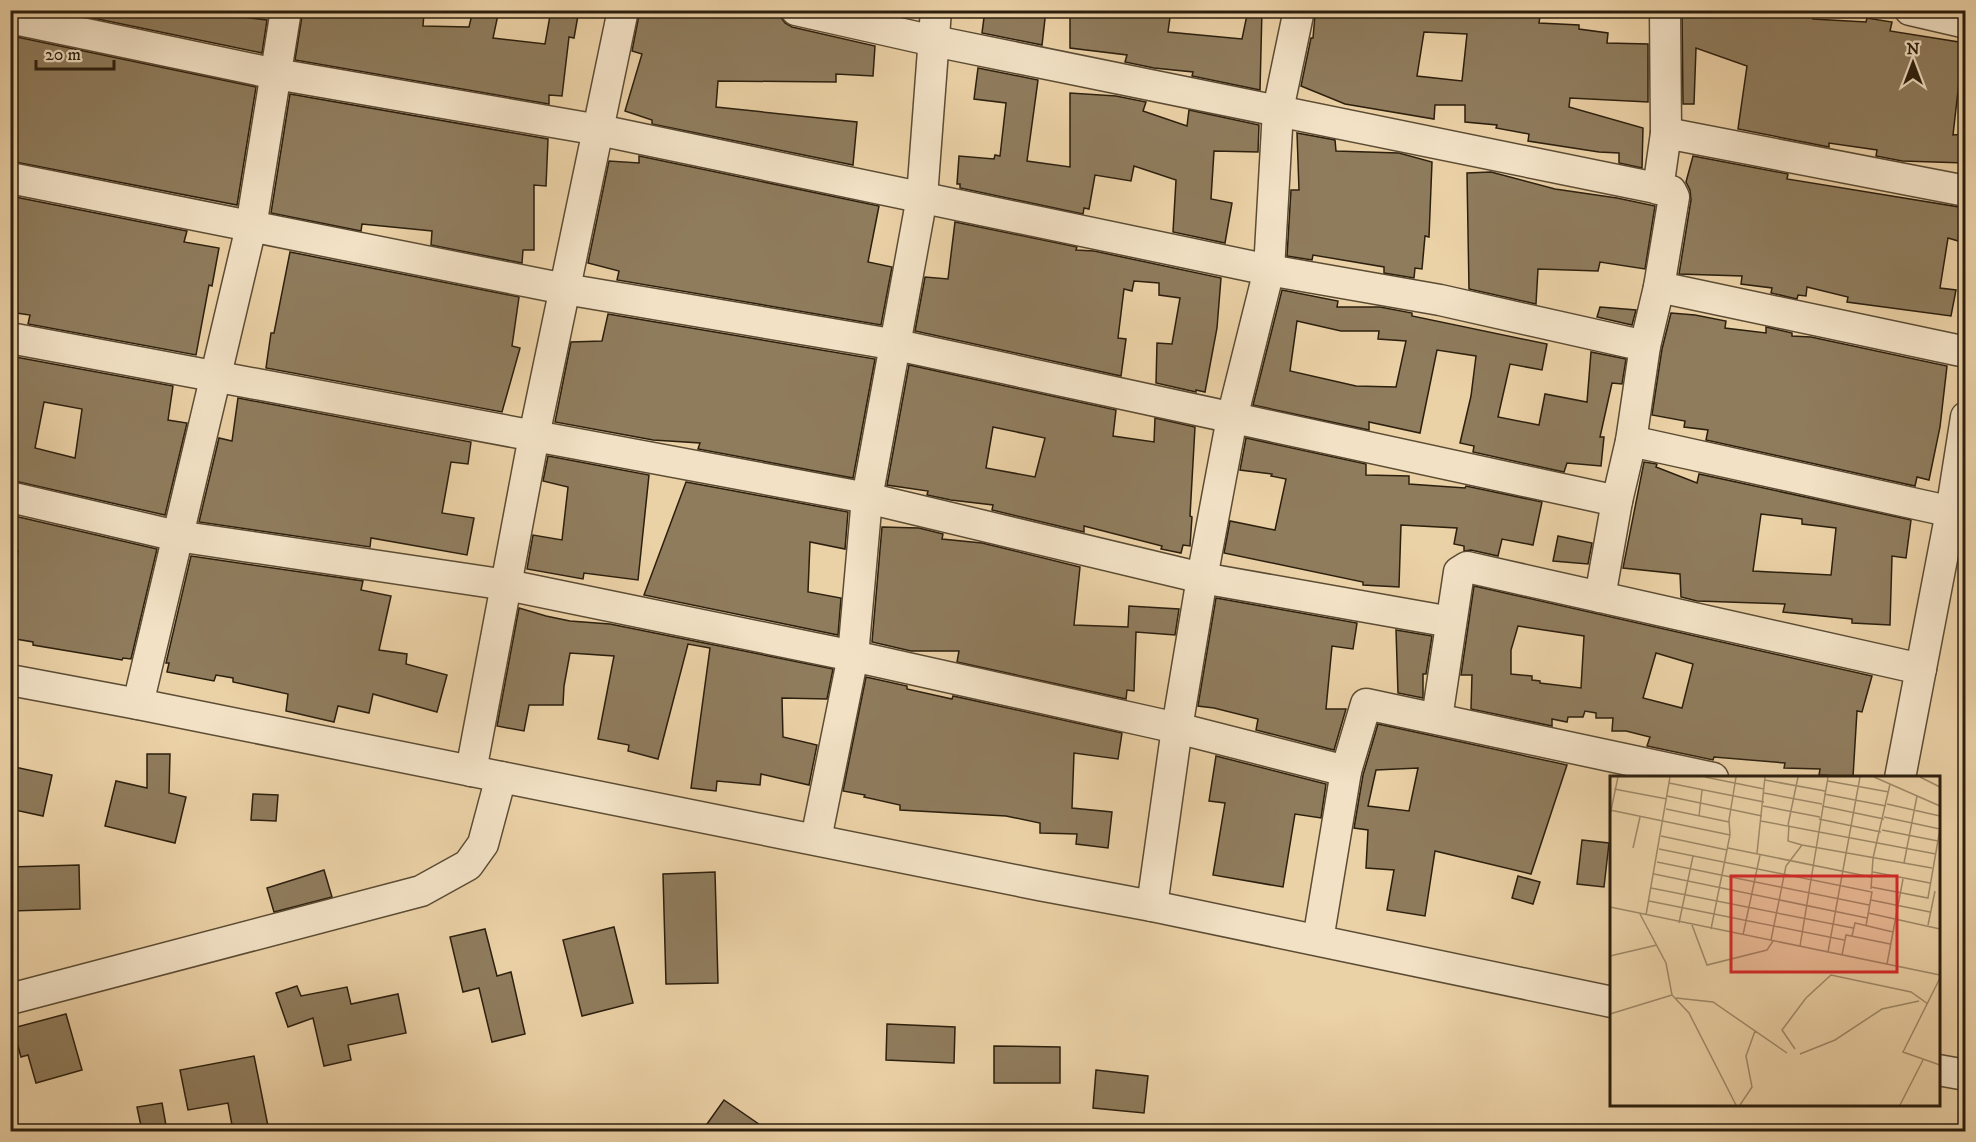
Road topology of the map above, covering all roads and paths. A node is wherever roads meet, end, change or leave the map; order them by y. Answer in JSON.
{"nodes":[{"id":1,"x":286,"y":10,"type":"edge"},
{"id":2,"x":623,"y":10,"type":"edge"},
{"id":3,"x":796,"y":10,"type":"edge"},
{"id":4,"x":936,"y":10,"type":"edge"},
{"id":5,"x":1299,"y":10,"type":"edge"},
{"id":6,"x":1910,"y":10,"type":"edge"},
{"id":7,"x":1664,"y":11,"type":"edge"},
{"id":8,"x":10,"y":18,"type":"edge"},
{"id":9,"x":1965,"y":23,"type":"edge"},
{"id":10,"x":934,"y":41,"type":"junction"},
{"id":11,"x":276,"y":75,"type":"junction"},
{"id":12,"x":1278,"y":110,"type":"junction"},
{"id":13,"x":599,"y":130,"type":"junction"},
{"id":14,"x":1666,"y":133,"type":"junction"},
{"id":15,"x":10,"y":178,"type":"edge"},
{"id":16,"x":1658,"y":189,"type":"junction"},
{"id":17,"x":1965,"y":191,"type":"edge"},
{"id":18,"x":922,"y":197,"type":"junction"},
{"id":19,"x":251,"y":227,"type":"junction"},
{"id":20,"x":1269,"y":270,"type":"junction"},
{"id":21,"x":1659,"y":286,"type":"junction"},
{"id":22,"x":565,"y":289,"type":"junction"},
{"id":23,"x":10,"y":338,"type":"edge"},
{"id":24,"x":897,"y":345,"type":"junction"},
{"id":25,"x":1644,"y":346,"type":"junction"},
{"id":26,"x":1965,"y":352,"type":"edge"},
{"id":27,"x":216,"y":377,"type":"junction"},
{"id":28,"x":1965,"y":417,"type":"edge"},
{"id":29,"x":1232,"y":418,"type":"junction"},
{"id":30,"x":534,"y":436,"type":"junction"},
{"id":31,"x":1631,"y":441,"type":"junction"},
{"id":32,"x":10,"y":497,"type":"edge"},
{"id":33,"x":867,"y":498,"type":"junction"},
{"id":34,"x":1617,"y":501,"type":"junction"},
{"id":35,"x":1958,"y":514,"type":"edge"},
{"id":36,"x":177,"y":536,"type":"junction"},
{"id":37,"x":1202,"y":578,"type":"junction"},
{"id":38,"x":507,"y":585,"type":"junction"},
{"id":39,"x":1600,"y":597,"type":"junction"},
{"id":40,"x":1450,"y":622,"type":"junction"},
{"id":41,"x":853,"y":656,"type":"junction"},
{"id":42,"x":1921,"y":669,"type":"junction"},
{"id":43,"x":10,"y":680,"type":"edge"},
{"id":44,"x":138,"y":704,"type":"junction"},
{"id":45,"x":1437,"y":718,"type":"junction"},
{"id":46,"x":1176,"y":728,"type":"junction"},
{"id":47,"x":471,"y":771,"type":"junction"},
{"id":48,"x":1346,"y":771,"type":"junction"},
{"id":49,"x":1708,"y":776,"type":"edge"},
{"id":50,"x":1900,"y":776,"type":"edge"},
{"id":51,"x":501,"y":777,"type":"junction"},
{"id":52,"x":816,"y":839,"type":"junction"},
{"id":53,"x":1152,"y":906,"type":"junction"},
{"id":54,"x":1318,"y":940,"type":"junction"},
{"id":55,"x":10,"y":999,"type":"edge"},
{"id":56,"x":1610,"y":1002,"type":"edge"},
{"id":57,"x":1940,"y":1070,"type":"edge"},
{"id":58,"x":1965,"y":1075,"type":"edge"}],
"edges":[{"from":1,"to":11,"type":"street"},
{"from":2,"to":13,"type":"street"},
{"from":3,"to":10,"type":"street"},
{"from":4,"to":10,"type":"street"},
{"from":5,"to":12,"type":"street"},
{"from":6,"to":9,"type":"street"},
{"from":7,"to":14,"type":"street"},
{"from":8,"to":11,"type":"street"},
{"from":10,"to":12,"type":"street"},
{"from":10,"to":18,"type":"street"},
{"from":11,"to":13,"type":"street"},
{"from":11,"to":19,"type":"street"},
{"from":12,"to":16,"type":"street"},
{"from":12,"to":20,"type":"street"},
{"from":13,"to":18,"type":"street"},
{"from":13,"to":22,"type":"street"},
{"from":14,"to":16,"type":"street"},
{"from":14,"to":17,"type":"street"},
{"from":15,"to":19,"type":"street"},
{"from":16,"to":21,"type":"street"},
{"from":18,"to":20,"type":"street"},
{"from":18,"to":24,"type":"street"},
{"from":19,"to":22,"type":"street"},
{"from":19,"to":27,"type":"street"},
{"from":20,"to":25,"type":"street"},
{"from":20,"to":29,"type":"street"},
{"from":21,"to":25,"type":"street"},
{"from":21,"to":26,"type":"street"},
{"from":22,"to":24,"type":"street"},
{"from":22,"to":30,"type":"street"},
{"from":23,"to":27,"type":"street"},
{"from":24,"to":29,"type":"street"},
{"from":24,"to":33,"type":"street"},
{"from":25,"to":31,"type":"street"},
{"from":27,"to":30,"type":"street"},
{"from":27,"to":36,"type":"street"},
{"from":28,"to":35,"type":"street"},
{"from":29,"to":34,"type":"street"},
{"from":29,"to":37,"type":"street"},
{"from":30,"to":33,"type":"street"},
{"from":30,"to":38,"type":"street"},
{"from":31,"to":34,"type":"street"},
{"from":31,"to":35,"type":"street"},
{"from":32,"to":36,"type":"street"},
{"from":33,"to":37,"type":"street"},
{"from":33,"to":41,"type":"street"},
{"from":34,"to":39,"type":"street"},
{"from":35,"to":42,"type":"street"},
{"from":36,"to":38,"type":"street"},
{"from":36,"to":44,"type":"street"},
{"from":37,"to":40,"type":"street"},
{"from":37,"to":46,"type":"street"},
{"from":38,"to":41,"type":"street"},
{"from":38,"to":47,"type":"street"},
{"from":39,"to":40,"type":"street"},
{"from":39,"to":42,"type":"street"},
{"from":40,"to":45,"type":"street"},
{"from":41,"to":46,"type":"street"},
{"from":41,"to":52,"type":"street"},
{"from":42,"to":50,"type":"street"},
{"from":43,"to":44,"type":"street"},
{"from":44,"to":47,"type":"street"},
{"from":45,"to":48,"type":"street"},
{"from":45,"to":49,"type":"street"},
{"from":46,"to":48,"type":"street"},
{"from":46,"to":53,"type":"street"},
{"from":47,"to":51,"type":"street"},
{"from":48,"to":54,"type":"street"},
{"from":51,"to":52,"type":"street"},
{"from":51,"to":55,"type":"street"},
{"from":52,"to":53,"type":"street"},
{"from":53,"to":54,"type":"street"},
{"from":54,"to":56,"type":"street"},
{"from":57,"to":58,"type":"street"}]}
